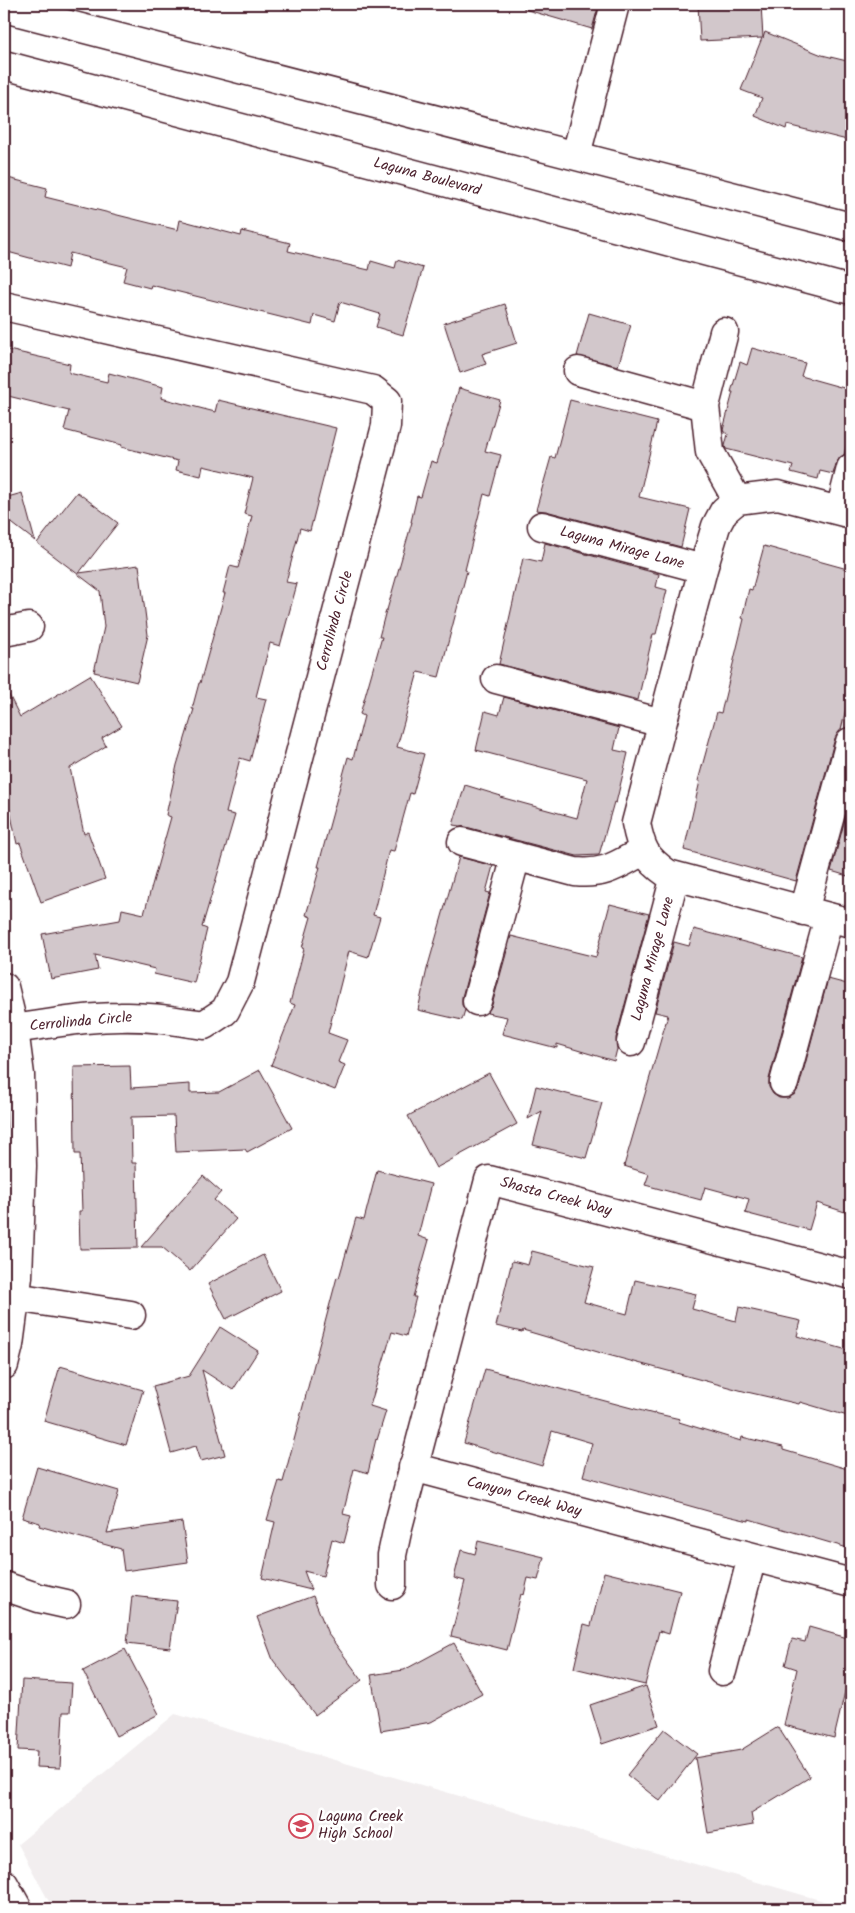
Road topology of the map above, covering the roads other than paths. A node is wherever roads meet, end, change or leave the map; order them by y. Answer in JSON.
{"nodes":[{"id":1,"x":615,"y":4,"type":"edge"},
{"id":2,"x":4,"y":8,"type":"edge"},
{"id":3,"x":4,"y":65,"type":"edge"},
{"id":4,"x":576,"y":155,"type":"junction"},
{"id":5,"x":851,"y":227,"type":"edge"},
{"id":6,"x":851,"y":290,"type":"edge"},
{"id":7,"x":4,"y":306,"type":"edge"},
{"id":8,"x":724,"y":332,"type":"dead end"},
{"id":9,"x":578,"y":371,"type":"dead end"},
{"id":10,"x":705,"y":406,"type":"junction"},
{"id":11,"x":851,"y":468,"type":"edge"},
{"id":12,"x":737,"y":500,"type":"junction"},
{"id":13,"x":846,"y":513,"type":"edge"},
{"id":14,"x":542,"y":526,"type":"dead end"},
{"id":15,"x":703,"y":569,"type":"junction"},
{"id":16,"x":496,"y":679,"type":"dead end"},
{"id":17,"x":662,"y":723,"type":"junction"},
{"id":18,"x":850,"y":742,"type":"dead end"},
{"id":19,"x":462,"y":842,"type":"dead end"},
{"id":20,"x":643,"y":851,"type":"junction"},
{"id":21,"x":516,"y":856,"type":"junction"},
{"id":22,"x":675,"y":876,"type":"junction"},
{"id":23,"x":828,"y":917,"type":"edge"},
{"id":24,"x":4,"y":987,"type":"edge"},
{"id":25,"x":477,"y":1001,"type":"dead end"},
{"id":26,"x":14,"y":1029,"type":"junction"},
{"id":27,"x":631,"y":1042,"type":"dead end"},
{"id":28,"x":784,"y":1083,"type":"dead end"},
{"id":29,"x":851,"y":1275,"type":"edge"},
{"id":30,"x":15,"y":1297,"type":"junction"},
{"id":31,"x":131,"y":1315,"type":"dead end"},
{"id":32,"x":4,"y":1365,"type":"edge"},
{"id":33,"x":414,"y":1467,"type":"junction"},
{"id":34,"x":752,"y":1557,"type":"junction"},
{"id":35,"x":851,"y":1583,"type":"edge"},
{"id":36,"x":392,"y":1585,"type":"dead end"},
{"id":37,"x":4,"y":1586,"type":"edge"},
{"id":38,"x":66,"y":1604,"type":"dead end"},
{"id":39,"x":722,"y":1671,"type":"dead end"},
{"id":40,"x":4,"y":1884,"type":"edge"},
{"id":41,"x":18,"y":1909,"type":"edge"}],
"edges":[{"from":1,"to":4,"type":"street"},
{"from":2,"to":4,"type":"street"},
{"from":3,"to":6,"type":"street","name":"Laguna Boulevard"},
{"from":4,"to":5,"type":"street"},
{"from":7,"to":26,"type":"street","name":"Cerrolinda Circle"},
{"from":8,"to":10,"type":"street"},
{"from":9,"to":10,"type":"street"},
{"from":10,"to":12,"type":"street"},
{"from":11,"to":13,"type":"street"},
{"from":12,"to":13,"type":"street"},
{"from":12,"to":15,"type":"street","name":"Laguna Mirage Lane"},
{"from":14,"to":15,"type":"street","name":"Laguna Mirage Lane"},
{"from":15,"to":17,"type":"street","name":"Laguna Mirage Lane"},
{"from":16,"to":17,"type":"street"},
{"from":17,"to":20,"type":"street","name":"Laguna Mirage Lane"},
{"from":18,"to":23,"type":"street"},
{"from":19,"to":21,"type":"street"},
{"from":20,"to":21,"type":"street"},
{"from":20,"to":22,"type":"street","name":"Laguna Mirage Lane"},
{"from":21,"to":25,"type":"street"},
{"from":22,"to":23,"type":"street","name":"Laguna Mirage Lane"},
{"from":22,"to":27,"type":"street","name":"Laguna Mirage Lane"},
{"from":23,"to":28,"type":"street"},
{"from":24,"to":26,"type":"street"},
{"from":26,"to":30,"type":"street"},
{"from":29,"to":33,"type":"street","name":"Shasta Creek Way"},
{"from":30,"to":31,"type":"street"},
{"from":30,"to":32,"type":"street"},
{"from":33,"to":34,"type":"street","name":"Canyon Creek Way"},
{"from":33,"to":36,"type":"street"},
{"from":34,"to":35,"type":"street","name":"Canyon Creek Way"},
{"from":34,"to":39,"type":"street"},
{"from":37,"to":38,"type":"street"},
{"from":40,"to":41,"type":"street"}]}
